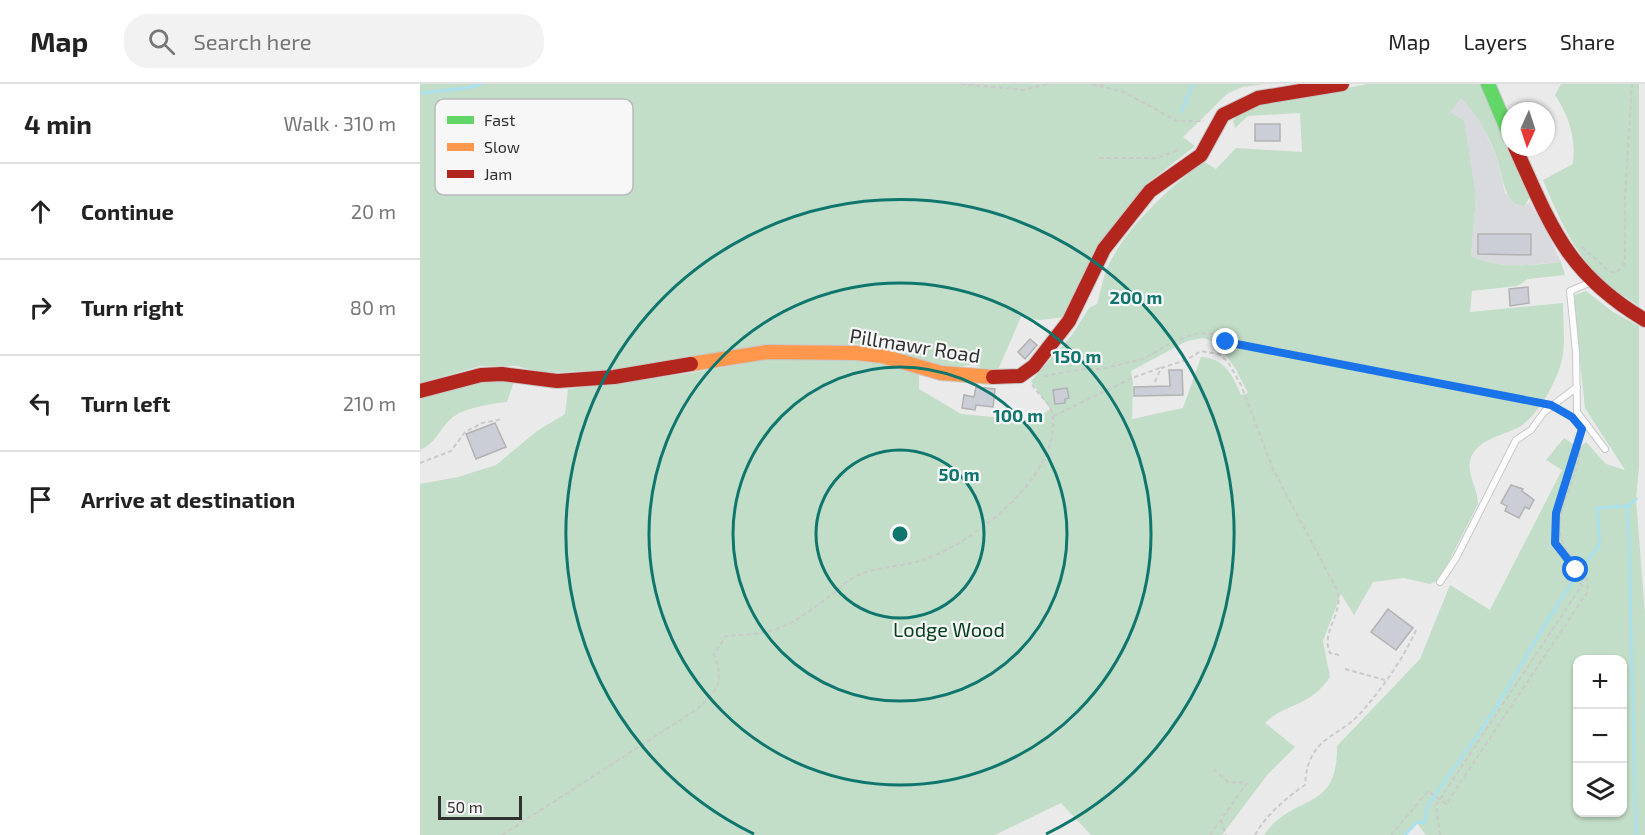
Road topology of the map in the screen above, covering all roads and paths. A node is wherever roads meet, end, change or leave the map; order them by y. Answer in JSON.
{"nodes":[{"id":1,"x":961,"y":84,"type":"edge"},
{"id":2,"x":1047,"y":84,"type":"edge"},
{"id":3,"x":1092,"y":84,"type":"edge"},
{"id":4,"x":1342,"y":84,"type":"edge"},
{"id":5,"x":1488,"y":84,"type":"edge"},
{"id":6,"x":1632,"y":84,"type":"edge"},
{"id":7,"x":1501,"y":115,"type":"edge"},
{"id":8,"x":1210,"y":120,"type":"dead end"},
{"id":9,"x":1180,"y":149,"type":"dead end"},
{"id":10,"x":1519,"y":156,"type":"edge"},
{"id":11,"x":1099,"y":158,"type":"dead end"},
{"id":12,"x":1579,"y":245,"type":"dead end"},
{"id":13,"x":1589,"y":283,"type":"junction"},
{"id":14,"x":1645,"y":320,"type":"edge"},
{"id":15,"x":1161,"y":368,"type":"junction"},
{"id":16,"x":1041,"y":376,"type":"dead end"},
{"id":17,"x":1031,"y":381,"type":"dead end"},
{"id":18,"x":1155,"y":382,"type":"dead end"},
{"id":19,"x":1576,"y":387,"type":"junction"},
{"id":20,"x":420,"y":391,"type":"edge"},
{"id":21,"x":1554,"y":406,"type":"junction"},
{"id":22,"x":1053,"y":416,"type":"junction"},
{"id":23,"x":1572,"y":417,"type":"dead end"},
{"id":24,"x":503,"y":419,"type":"dead end"},
{"id":25,"x":1577,"y":423,"type":"dead end"},
{"id":26,"x":1590,"y":429,"type":"junction"},
{"id":27,"x":1579,"y":442,"type":"junction"},
{"id":28,"x":1605,"y":449,"type":"dead end"},
{"id":29,"x":420,"y":463,"type":"edge"},
{"id":30,"x":1440,"y":582,"type":"dead end"},
{"id":31,"x":1417,"y":628,"type":"dead end"},
{"id":32,"x":1339,"y":655,"type":"dead end"},
{"id":33,"x":1345,"y":669,"type":"dead end"},
{"id":34,"x":1385,"y":680,"type":"junction"},
{"id":35,"x":1212,"y":768,"type":"dead end"},
{"id":36,"x":1440,"y":800,"type":"junction"},
{"id":37,"x":1221,"y":820,"type":"junction"},
{"id":38,"x":502,"y":835,"type":"edge"},
{"id":39,"x":1210,"y":835,"type":"edge"},
{"id":40,"x":1227,"y":835,"type":"edge"},
{"id":41,"x":1255,"y":835,"type":"edge"},
{"id":42,"x":1391,"y":835,"type":"edge"},
{"id":43,"x":1440,"y":835,"type":"edge"}],
"edges":[{"from":1,"to":2,"type":"path"},
{"from":3,"to":8,"type":"path"},
{"from":4,"to":20,"type":"street","name":"Pillmawr Road"},
{"from":5,"to":7,"type":"street"},
{"from":6,"to":12,"type":"path"},
{"from":9,"to":11,"type":"path"},
{"from":10,"to":13,"type":"street"},
{"from":13,"to":14,"type":"street"},
{"from":13,"to":19,"type":"lane"},
{"from":15,"to":18,"type":"path"},
{"from":15,"to":22,"type":"path"},
{"from":15,"to":32,"type":"path"},
{"from":16,"to":21,"type":"path"},
{"from":17,"to":22,"type":"path"},
{"from":19,"to":21,"type":"lane"},
{"from":19,"to":26,"type":"lane"},
{"from":21,"to":23,"type":"path"},
{"from":21,"to":30,"type":"lane"},
{"from":22,"to":38,"type":"path"},
{"from":24,"to":29,"type":"path"},
{"from":25,"to":27,"type":"path"},
{"from":26,"to":27,"type":"path"},
{"from":26,"to":28,"type":"lane"},
{"from":27,"to":36,"type":"path"},
{"from":27,"to":36,"type":"path"},
{"from":31,"to":34,"type":"path"},
{"from":33,"to":34,"type":"path"},
{"from":34,"to":41,"type":"path"},
{"from":35,"to":37,"type":"path"},
{"from":36,"to":42,"type":"path"},
{"from":36,"to":43,"type":"path"},
{"from":37,"to":39,"type":"path"},
{"from":37,"to":40,"type":"path"}]}
